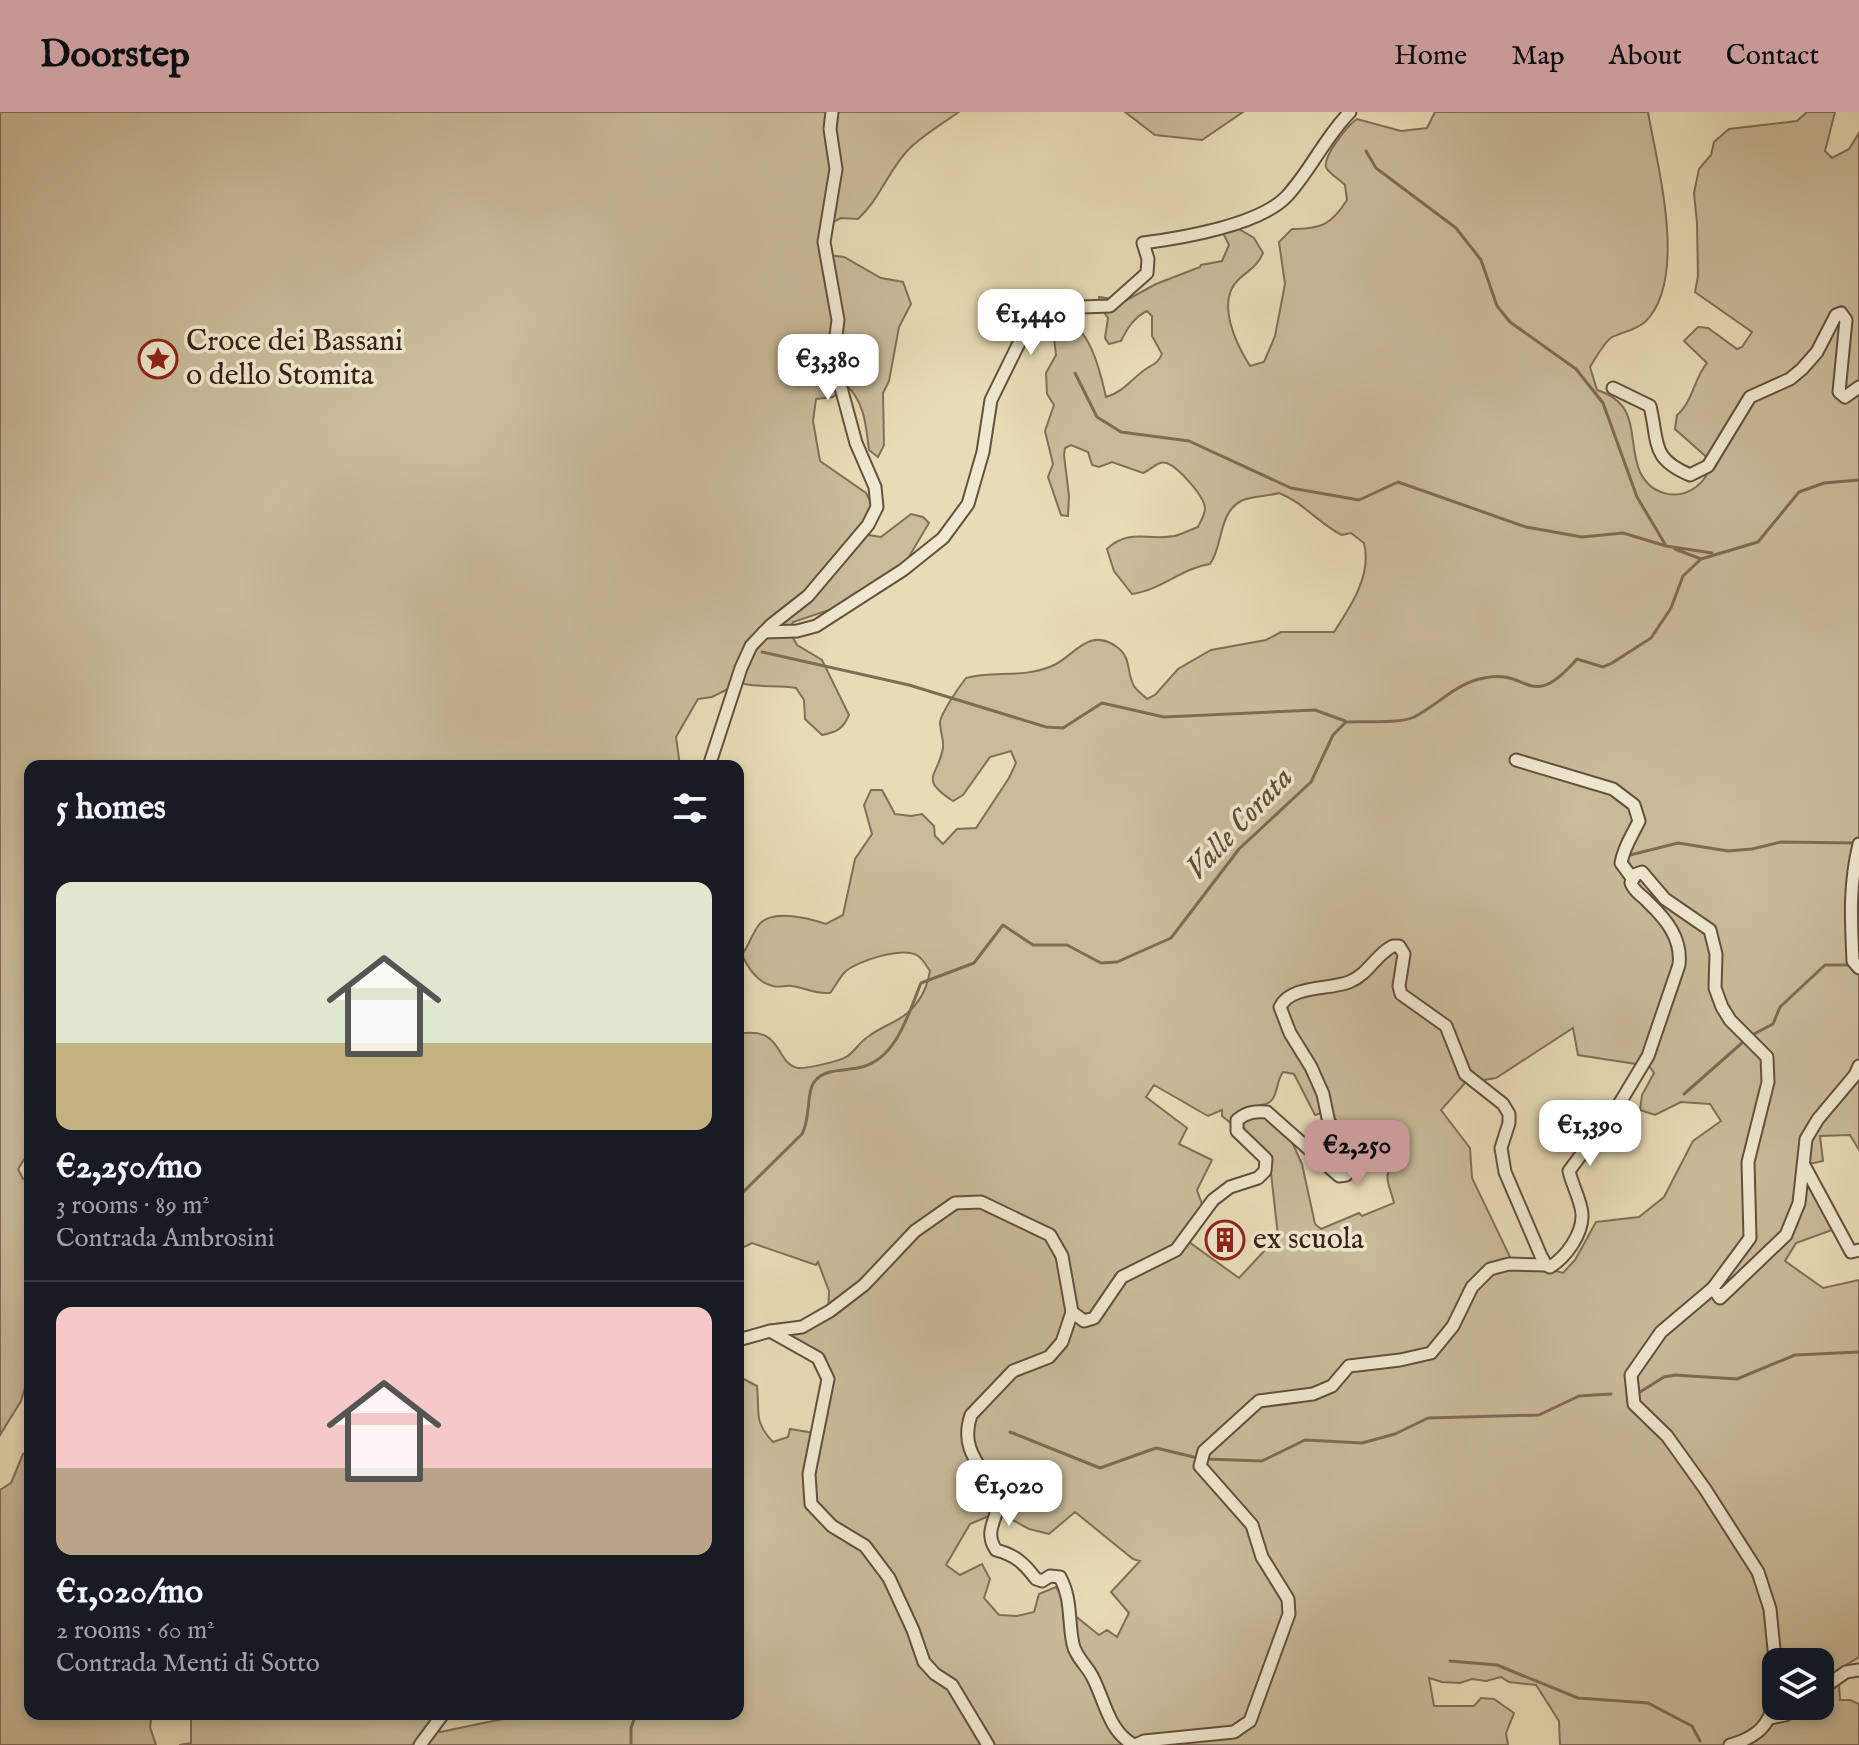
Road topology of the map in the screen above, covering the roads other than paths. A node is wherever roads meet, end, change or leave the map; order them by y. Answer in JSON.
{"nodes":[{"id":1,"x":832,"y":112,"type":"edge"},
{"id":2,"x":1350,"y":112,"type":"edge"},
{"id":3,"x":1859,"y":387,"type":"edge"},
{"id":4,"x":1613,"y":388,"type":"dead end"},
{"id":5,"x":764,"y":632,"type":"junction"},
{"id":6,"x":711,"y":760,"type":"edge"},
{"id":7,"x":1516,"y":760,"type":"dead end"},
{"id":8,"x":1859,"y":844,"type":"edge"},
{"id":9,"x":1634,"y":876,"type":"junction"},
{"id":10,"x":1859,"y":968,"type":"edge"},
{"id":11,"x":1859,"y":1066,"type":"edge"},
{"id":12,"x":1804,"y":1165,"type":"junction"},
{"id":13,"x":1859,"y":1250,"type":"edge"},
{"id":14,"x":1546,"y":1265,"type":"junction"},
{"id":15,"x":1713,"y":1288,"type":"junction"},
{"id":16,"x":1072,"y":1312,"type":"junction"},
{"id":17,"x":770,"y":1331,"type":"junction"},
{"id":18,"x":744,"y":1338,"type":"edge"},
{"id":19,"x":1774,"y":1648,"type":"edge"},
{"id":20,"x":1859,"y":1670,"type":"edge"},
{"id":21,"x":1834,"y":1680,"type":"edge"},
{"id":22,"x":439,"y":1720,"type":"edge"},
{"id":23,"x":1768,"y":1720,"type":"edge"},
{"id":24,"x":420,"y":1745,"type":"edge"},
{"id":25,"x":988,"y":1745,"type":"edge"},
{"id":26,"x":1134,"y":1745,"type":"edge"},
{"id":27,"x":1730,"y":1745,"type":"edge"}],
"edges":[{"from":1,"to":5,"type":"street"},
{"from":2,"to":5,"type":"street"},
{"from":3,"to":4,"type":"street"},
{"from":5,"to":6,"type":"street"},
{"from":7,"to":9,"type":"street"},
{"from":8,"to":10,"type":"street"},
{"from":9,"to":14,"type":"street"},
{"from":9,"to":15,"type":"street"},
{"from":11,"to":12,"type":"street"},
{"from":12,"to":13,"type":"street"},
{"from":12,"to":15,"type":"street"},
{"from":14,"to":16,"type":"street"},
{"from":14,"to":26,"type":"street"},
{"from":15,"to":19,"type":"street"},
{"from":16,"to":17,"type":"street"},
{"from":16,"to":26,"type":"street"},
{"from":17,"to":18,"type":"street"},
{"from":17,"to":25,"type":"street"},
{"from":20,"to":21,"type":"street"},
{"from":22,"to":24,"type":"street"},
{"from":23,"to":27,"type":"street"}]}
